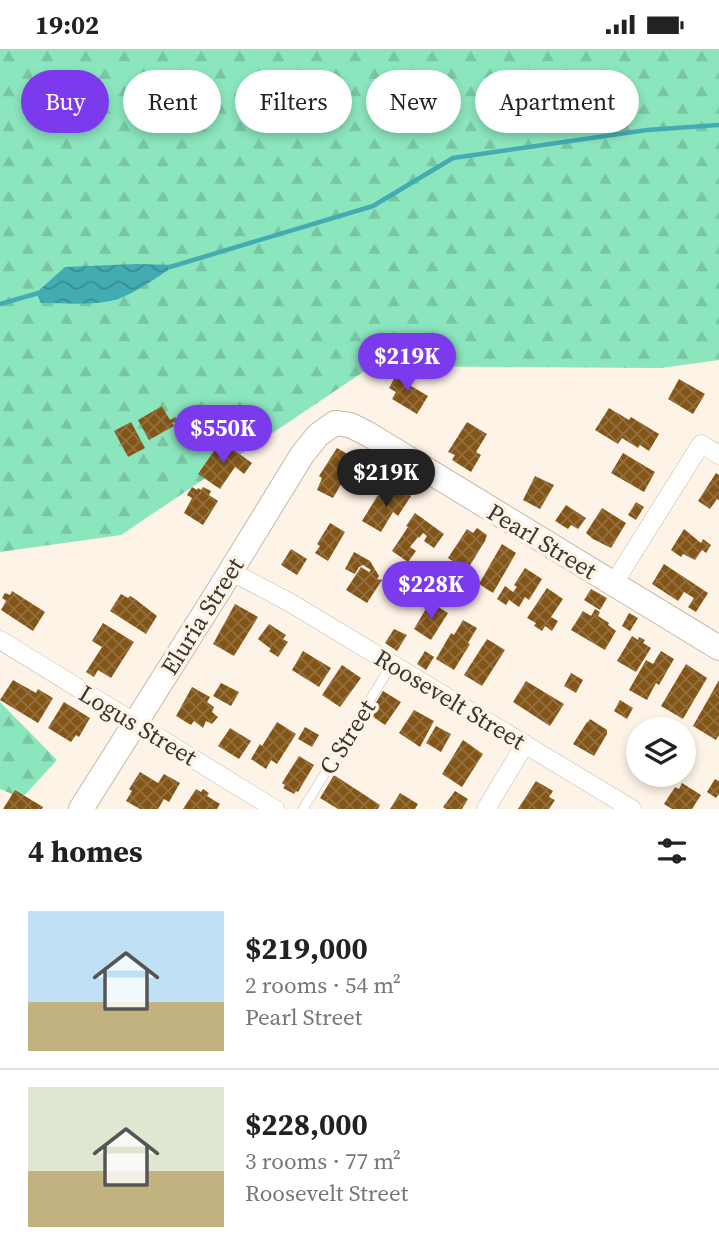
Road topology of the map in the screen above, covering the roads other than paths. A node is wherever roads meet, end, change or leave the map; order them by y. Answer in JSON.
{"nodes":[{"id":1,"x":328,"y":428,"type":"joint"},
{"id":2,"x":719,"y":456,"type":"edge"},
{"id":3,"x":230,"y":571,"type":"junction"},
{"id":4,"x":614,"y":583,"type":"junction"},
{"id":5,"x":0,"y":640,"type":"edge"},
{"id":6,"x":719,"y":648,"type":"edge"},
{"id":7,"x":392,"y":664,"type":"junction"},
{"id":8,"x":135,"y":723,"type":"junction"},
{"id":9,"x":525,"y":744,"type":"junction"},
{"id":10,"x":81,"y":809,"type":"edge"},
{"id":11,"x":275,"y":809,"type":"edge"},
{"id":12,"x":303,"y":809,"type":"edge"},
{"id":13,"x":486,"y":809,"type":"edge"},
{"id":14,"x":632,"y":809,"type":"edge"}],
"edges":[{"from":1,"to":3,"type":"street","name":"Eluria Street"},
{"from":1,"to":4,"type":"street","name":"Pearl Street"},
{"from":2,"to":4,"type":"street"},
{"from":3,"to":7,"type":"street","name":"Roosevelt Street"},
{"from":3,"to":8,"type":"street","name":"Eluria Street"},
{"from":4,"to":6,"type":"street","name":"Pearl Street"},
{"from":5,"to":8,"type":"street","name":"Logus Street"},
{"from":7,"to":9,"type":"street","name":"Roosevelt Street"},
{"from":7,"to":12,"type":"lane","name":"C Street"},
{"from":8,"to":10,"type":"street","name":"Eluria Street"},
{"from":8,"to":11,"type":"street","name":"Logus Street"},
{"from":9,"to":13,"type":"street"},
{"from":9,"to":14,"type":"street","name":"Roosevelt Street"}]}
